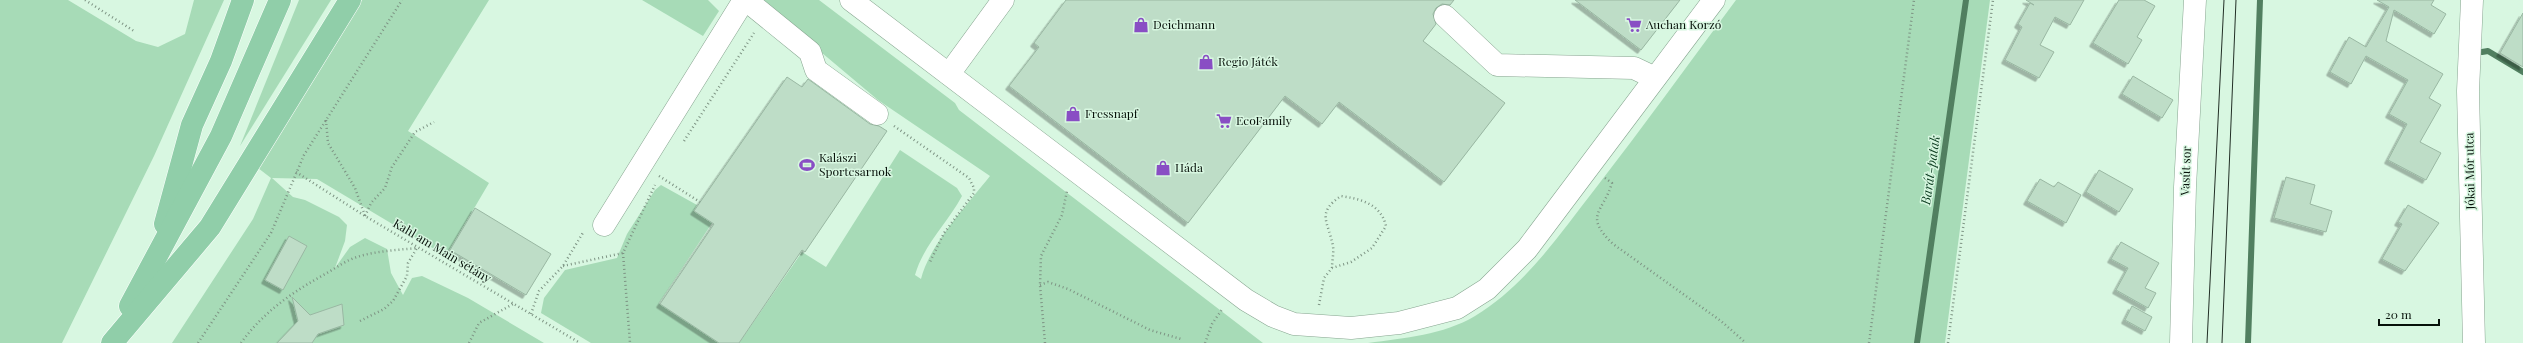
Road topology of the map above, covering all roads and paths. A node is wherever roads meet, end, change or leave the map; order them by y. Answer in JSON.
{"nodes":[{"id":1,"x":85,"y":0,"type":"edge"},
{"id":2,"x":244,"y":0,"type":"edge"},
{"id":3,"x":280,"y":0,"type":"edge"},
{"id":4,"x":350,"y":0,"type":"edge"},
{"id":5,"x":402,"y":0,"type":"edge"},
{"id":6,"x":745,"y":0,"type":"edge"},
{"id":7,"x":851,"y":0,"type":"edge"},
{"id":8,"x":1003,"y":0,"type":"edge"},
{"id":9,"x":1714,"y":0,"type":"edge"},
{"id":10,"x":1914,"y":0,"type":"edge"},
{"id":11,"x":1993,"y":0,"type":"edge"},
{"id":12,"x":2195,"y":0,"type":"edge"},
{"id":13,"x":2472,"y":0,"type":"edge"},
{"id":14,"x":1445,"y":16,"type":"dead end"},
{"id":15,"x":134,"y":31,"type":"dead end"},
{"id":16,"x":949,"y":74,"type":"junction"},
{"id":17,"x":1655,"y":78,"type":"junction"},
{"id":18,"x":877,"y":114,"type":"joint"},
{"id":19,"x":326,"y":119,"type":"junction"},
{"id":20,"x":434,"y":122,"type":"dead end"},
{"id":21,"x":642,"y":165,"type":"junction"},
{"id":22,"x":1589,"y":166,"type":"junction"},
{"id":23,"x":1078,"y":171,"type":"junction"},
{"id":24,"x":296,"y":172,"type":"junction"},
{"id":25,"x":700,"y":202,"type":"dead end"},
{"id":26,"x":365,"y":216,"type":"junction"},
{"id":27,"x":594,"y":227,"type":"joint"},
{"id":28,"x":418,"y":248,"type":"junction"},
{"id":29,"x":623,"y":253,"type":"dead end"},
{"id":30,"x":929,"y":264,"type":"dead end"},
{"id":31,"x":153,"y":266,"type":"junction"},
{"id":32,"x":1332,"y":268,"type":"junction"},
{"id":33,"x":1040,"y":285,"type":"junction"},
{"id":34,"x":1235,"y":292,"type":"junction"},
{"id":35,"x":513,"y":304,"type":"junction"},
{"id":36,"x":530,"y":314,"type":"junction"},
{"id":37,"x":360,"y":321,"type":"dead end"},
{"id":38,"x":1315,"y":327,"type":"junction"},
{"id":39,"x":1182,"y":339,"type":"dead end"},
{"id":40,"x":111,"y":343,"type":"edge"},
{"id":41,"x":198,"y":343,"type":"edge"},
{"id":42,"x":240,"y":343,"type":"edge"},
{"id":43,"x":469,"y":343,"type":"edge"},
{"id":44,"x":580,"y":343,"type":"edge"},
{"id":45,"x":630,"y":343,"type":"edge"},
{"id":46,"x":1046,"y":343,"type":"edge"},
{"id":47,"x":1205,"y":343,"type":"edge"},
{"id":48,"x":1746,"y":343,"type":"edge"},
{"id":49,"x":1869,"y":343,"type":"edge"},
{"id":50,"x":1948,"y":343,"type":"edge"},
{"id":51,"x":2181,"y":343,"type":"edge"},
{"id":52,"x":2474,"y":343,"type":"edge"}],
"edges":[{"from":1,"to":15,"type":"path"},
{"from":2,"to":31,"type":"main road"},
{"from":3,"to":31,"type":"main road"},
{"from":4,"to":40,"type":"main road"},
{"from":5,"to":19,"type":"path"},
{"from":6,"to":18,"type":"street"},
{"from":6,"to":21,"type":"street"},
{"from":7,"to":16,"type":"street"},
{"from":8,"to":16,"type":"street"},
{"from":9,"to":17,"type":"street"},
{"from":10,"to":49,"type":"path"},
{"from":11,"to":50,"type":"path"},
{"from":12,"to":51,"type":"street","name":"Vasút sor"},
{"from":13,"to":52,"type":"street","name":"Jókai Mór utca"},
{"from":14,"to":17,"type":"street"},
{"from":16,"to":23,"type":"street"},
{"from":17,"to":22,"type":"street"},
{"from":18,"to":30,"type":"path"},
{"from":19,"to":24,"type":"path"},
{"from":19,"to":26,"type":"path"},
{"from":20,"to":26,"type":"path"},
{"from":21,"to":25,"type":"path"},
{"from":21,"to":27,"type":"street"},
{"from":22,"to":38,"type":"street"},
{"from":22,"to":48,"type":"path"},
{"from":23,"to":33,"type":"path"},
{"from":23,"to":34,"type":"street"},
{"from":24,"to":26,"type":"path","name":"Kahl am Main sétány"},
{"from":24,"to":41,"type":"path"},
{"from":26,"to":28,"type":"path","name":"Kahl am Main sétány"},
{"from":27,"to":36,"type":"path"},
{"from":28,"to":35,"type":"path","name":"Kahl am Main sétány"},
{"from":28,"to":37,"type":"path"},
{"from":28,"to":42,"type":"path"},
{"from":29,"to":45,"type":"path"},
{"from":31,"to":40,"type":"main road"},
{"from":32,"to":32,"type":"path"},
{"from":32,"to":38,"type":"path"},
{"from":33,"to":39,"type":"path"},
{"from":33,"to":46,"type":"path"},
{"from":34,"to":38,"type":"street"},
{"from":34,"to":47,"type":"path"},
{"from":35,"to":36,"type":"path","name":"Kahl am Main sétány"},
{"from":35,"to":43,"type":"path"},
{"from":36,"to":44,"type":"path","name":"Kahl am Main sétány"}]}
